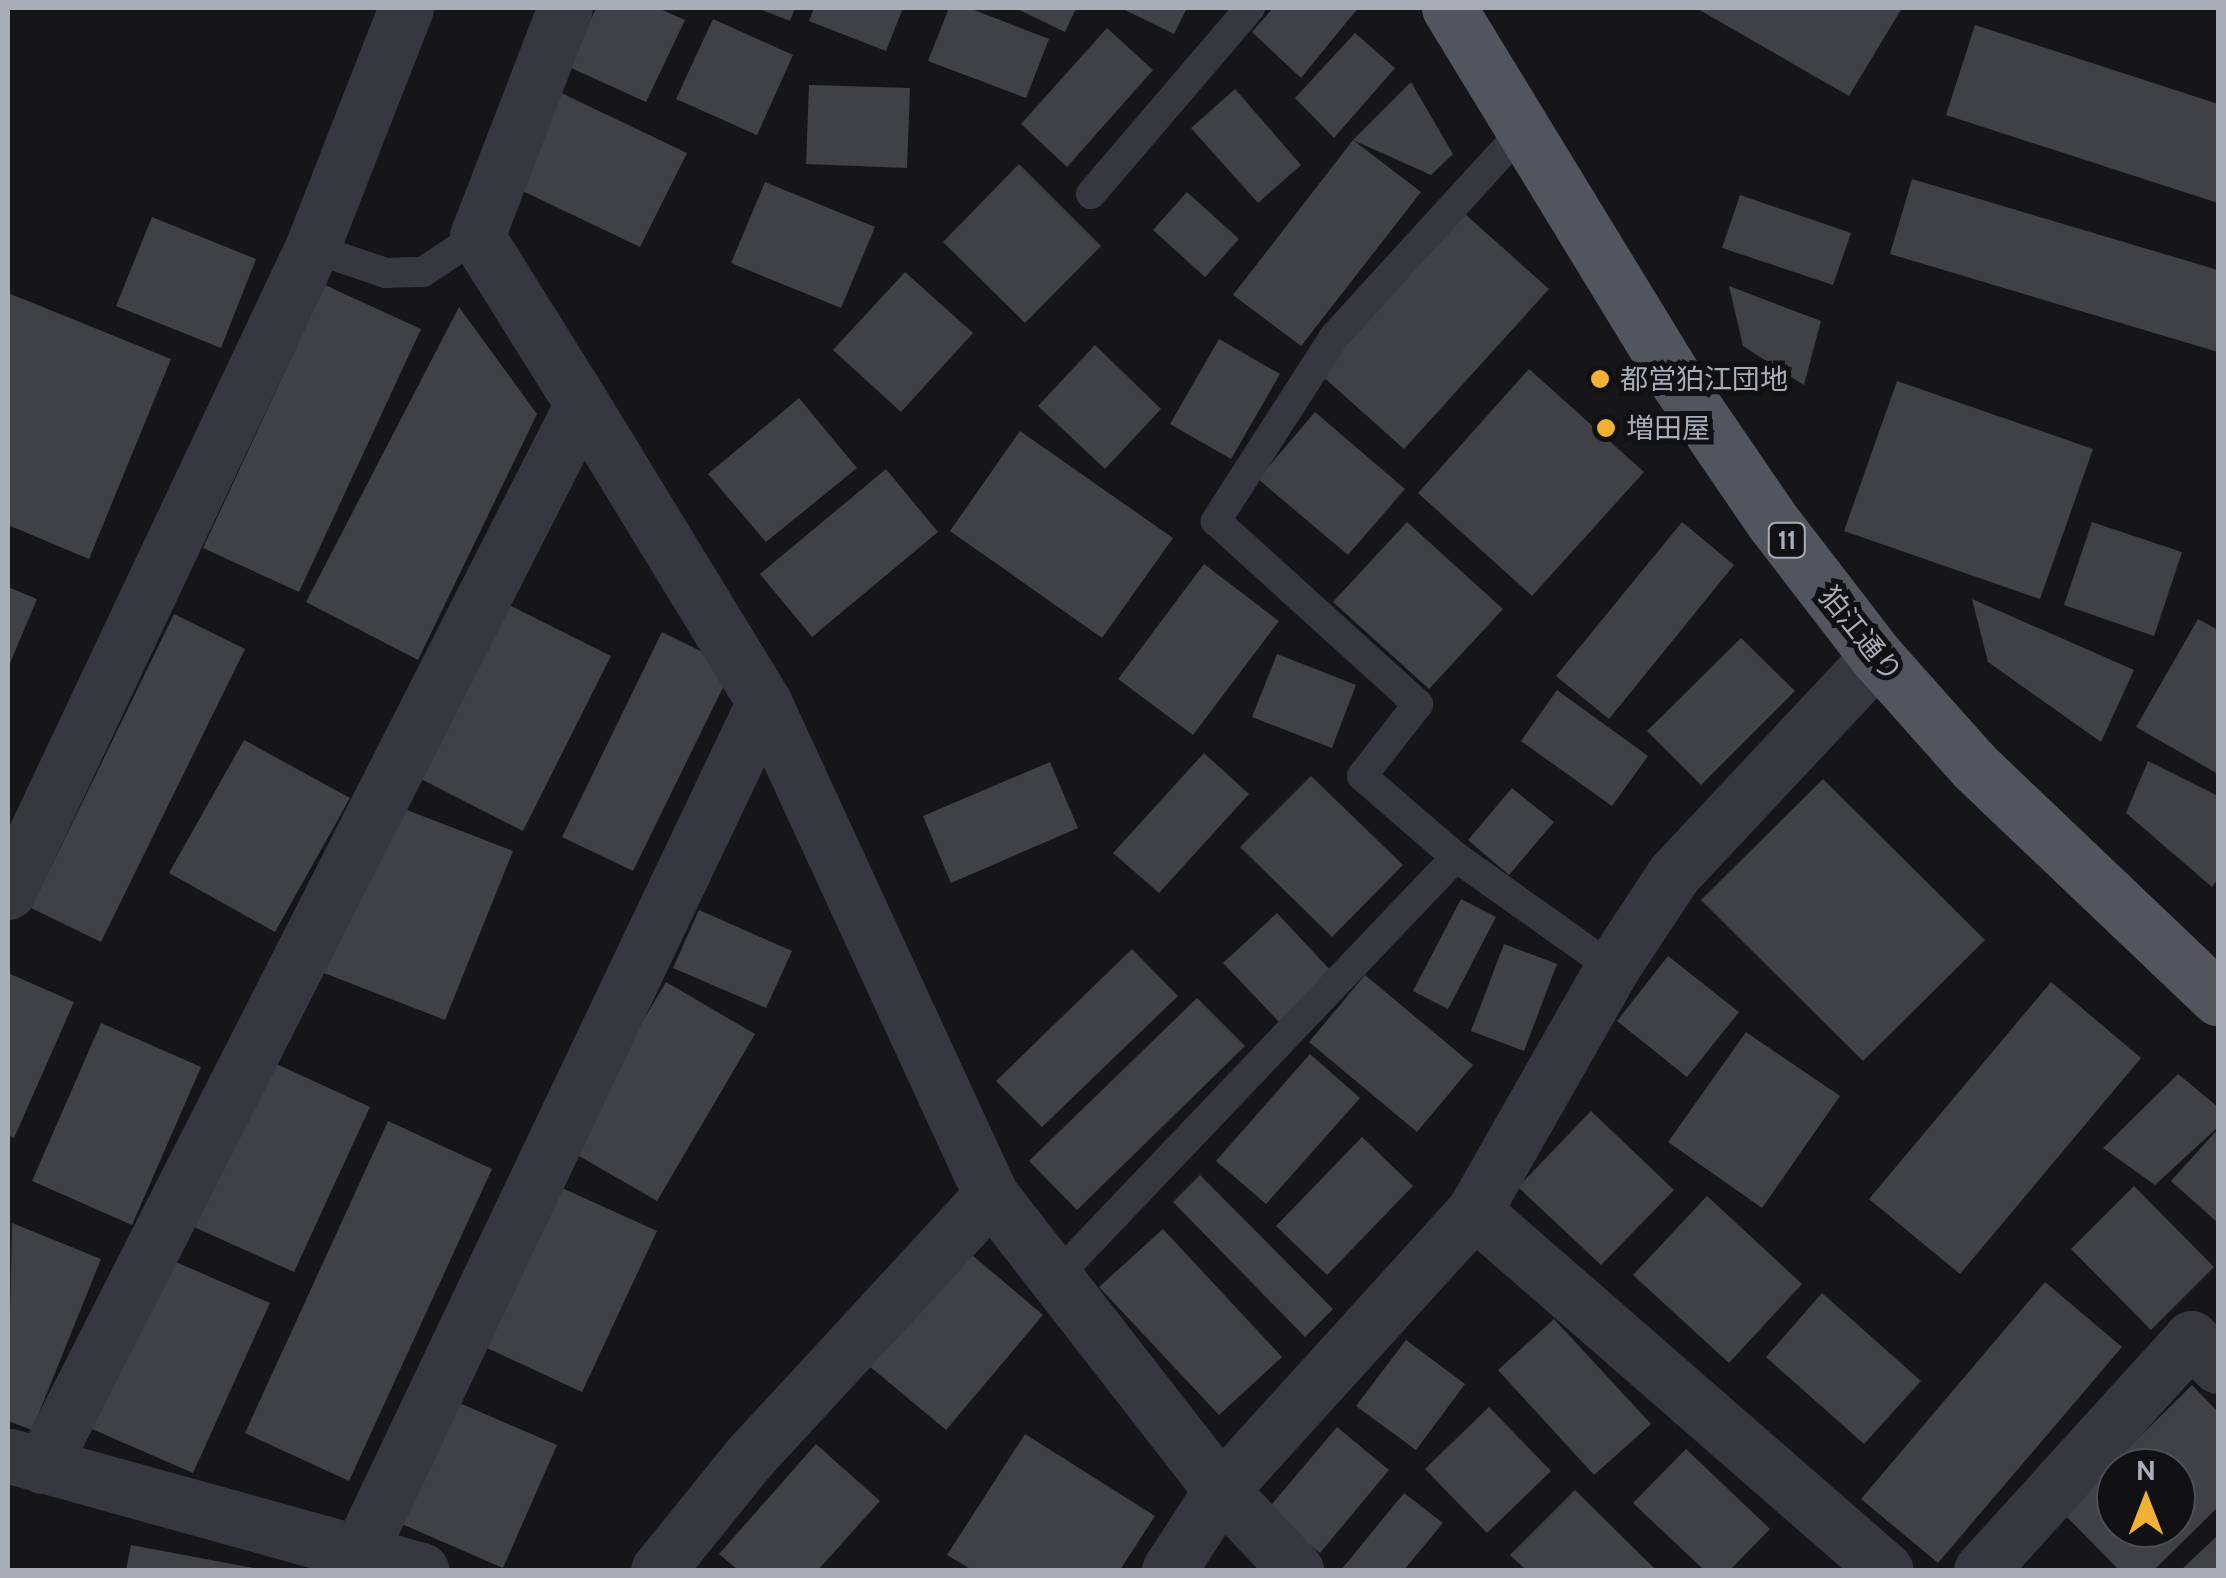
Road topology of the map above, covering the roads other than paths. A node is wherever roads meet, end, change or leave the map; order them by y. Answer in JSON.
{"nodes":[{"id":1,"x":406,"y":8,"type":"edge"},
{"id":2,"x":565,"y":8,"type":"edge"},
{"id":3,"x":1250,"y":8,"type":"edge"},
{"id":4,"x":1450,"y":8,"type":"edge"},
{"id":5,"x":1522,"y":131,"type":"junction"},
{"id":6,"x":1092,"y":194,"type":"dead end"},
{"id":7,"x":477,"y":236,"type":"junction"},
{"id":8,"x":312,"y":248,"type":"junction"},
{"id":9,"x":582,"y":404,"type":"junction"},
{"id":10,"x":1878,"y":657,"type":"junction"},
{"id":11,"x":764,"y":702,"type":"junction"},
{"id":12,"x":1456,"y":858,"type":"junction"},
{"id":13,"x":8,"y":892,"type":"edge"},
{"id":14,"x":1612,"y":968,"type":"junction"},
{"id":15,"x":2218,"y":998,"type":"edge"},
{"id":16,"x":991,"y":1195,"type":"junction"},
{"id":17,"x":1474,"y":1211,"type":"junction"},
{"id":18,"x":1056,"y":1277,"type":"junction"},
{"id":19,"x":2218,"y":1366,"type":"edge"},
{"id":20,"x":25,"y":1460,"type":"edge"},
{"id":21,"x":1221,"y":1490,"type":"junction"},
{"id":22,"x":361,"y":1549,"type":"junction"},
{"id":23,"x":422,"y":1570,"type":"edge"},
{"id":24,"x":658,"y":1570,"type":"edge"},
{"id":25,"x":1169,"y":1570,"type":"edge"},
{"id":26,"x":1296,"y":1570,"type":"edge"},
{"id":27,"x":1886,"y":1570,"type":"edge"},
{"id":28,"x":1980,"y":1570,"type":"edge"}],
"edges":[{"from":1,"to":8,"type":"street"},
{"from":2,"to":7,"type":"street"},
{"from":3,"to":6,"type":"lane"},
{"from":4,"to":5,"type":"main road","name":"狛江通り","number":"11"},
{"from":5,"to":10,"type":"main road","name":"狛江通り","number":"11"},
{"from":5,"to":12,"type":"lane"},
{"from":7,"to":8,"type":"lane"},
{"from":7,"to":9,"type":"street"},
{"from":8,"to":13,"type":"street"},
{"from":9,"to":11,"type":"street"},
{"from":9,"to":20,"type":"street"},
{"from":10,"to":14,"type":"street"},
{"from":10,"to":15,"type":"main road","name":"狛江通り","number":"11"},
{"from":11,"to":16,"type":"street"},
{"from":11,"to":22,"type":"street"},
{"from":12,"to":14,"type":"lane"},
{"from":12,"to":18,"type":"lane"},
{"from":14,"to":17,"type":"street"},
{"from":16,"to":18,"type":"street"},
{"from":16,"to":24,"type":"street"},
{"from":17,"to":21,"type":"street"},
{"from":17,"to":27,"type":"street"},
{"from":18,"to":21,"type":"street"},
{"from":19,"to":28,"type":"street"},
{"from":20,"to":22,"type":"street"},
{"from":21,"to":25,"type":"street"},
{"from":21,"to":26,"type":"street"},
{"from":22,"to":23,"type":"street"}]}
